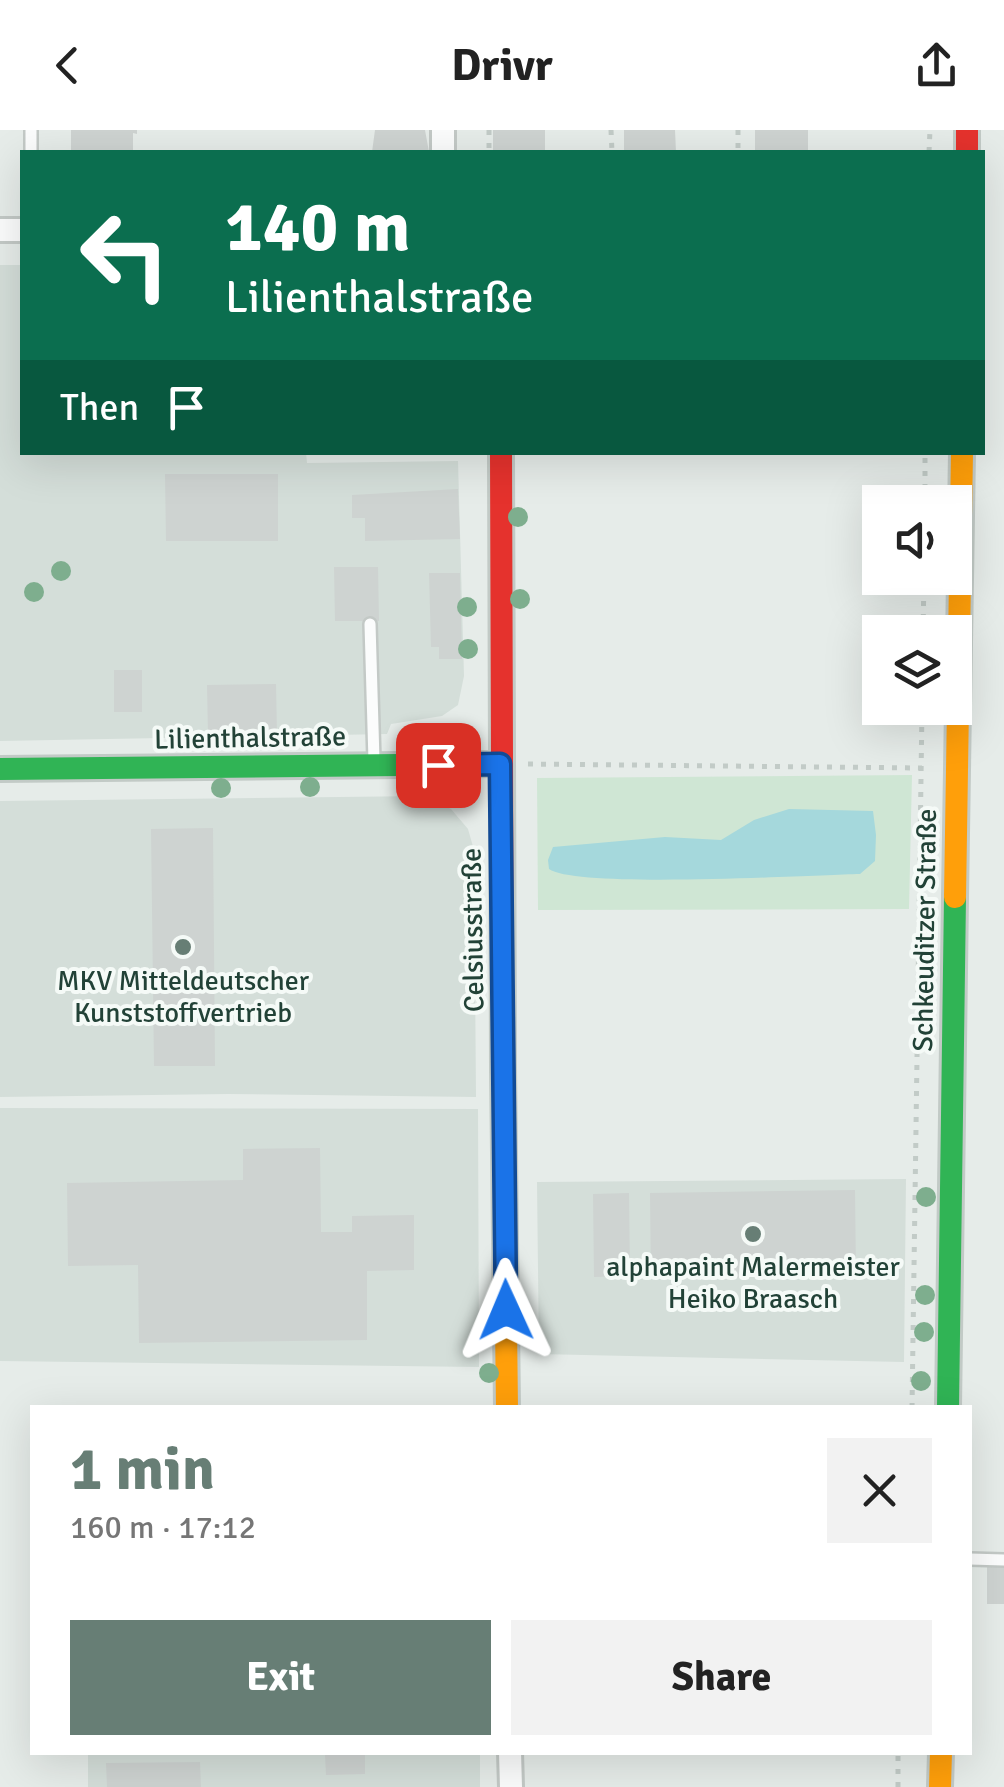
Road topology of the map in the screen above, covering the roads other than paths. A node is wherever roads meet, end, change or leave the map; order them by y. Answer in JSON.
{"nodes":[{"id":1,"x":501,"y":455,"type":"edge"},
{"id":2,"x":962,"y":455,"type":"edge"},
{"id":3,"x":370,"y":624,"type":"dead end"},
{"id":4,"x":500,"y":764,"type":"junction"},
{"id":5,"x":375,"y":765,"type":"junction"},
{"id":6,"x":0,"y":769,"type":"edge"},
{"id":7,"x":507,"y":1405,"type":"edge"},
{"id":8,"x":948,"y":1405,"type":"edge"},
{"id":9,"x":972,"y":1559,"type":"edge"},
{"id":10,"x":1004,"y":1560,"type":"edge"},
{"id":11,"x":510,"y":1755,"type":"edge"},
{"id":12,"x":941,"y":1755,"type":"edge"},
{"id":13,"x":510,"y":1787,"type":"edge"},
{"id":14,"x":940,"y":1787,"type":"edge"}],
"edges":[{"from":1,"to":4,"type":"street","name":"Celsiusstraße"},
{"from":2,"to":8,"type":"street","name":"Schkeuditzer Straße"},
{"from":3,"to":5,"type":"lane"},
{"from":4,"to":5,"type":"street","name":"Lilienthalstraße"},
{"from":4,"to":7,"type":"street","name":"Celsiusstraße"},
{"from":5,"to":6,"type":"street","name":"Lilienthalstraße"},
{"from":9,"to":10,"type":"lane"},
{"from":11,"to":13,"type":"street"},
{"from":12,"to":14,"type":"street"}]}
